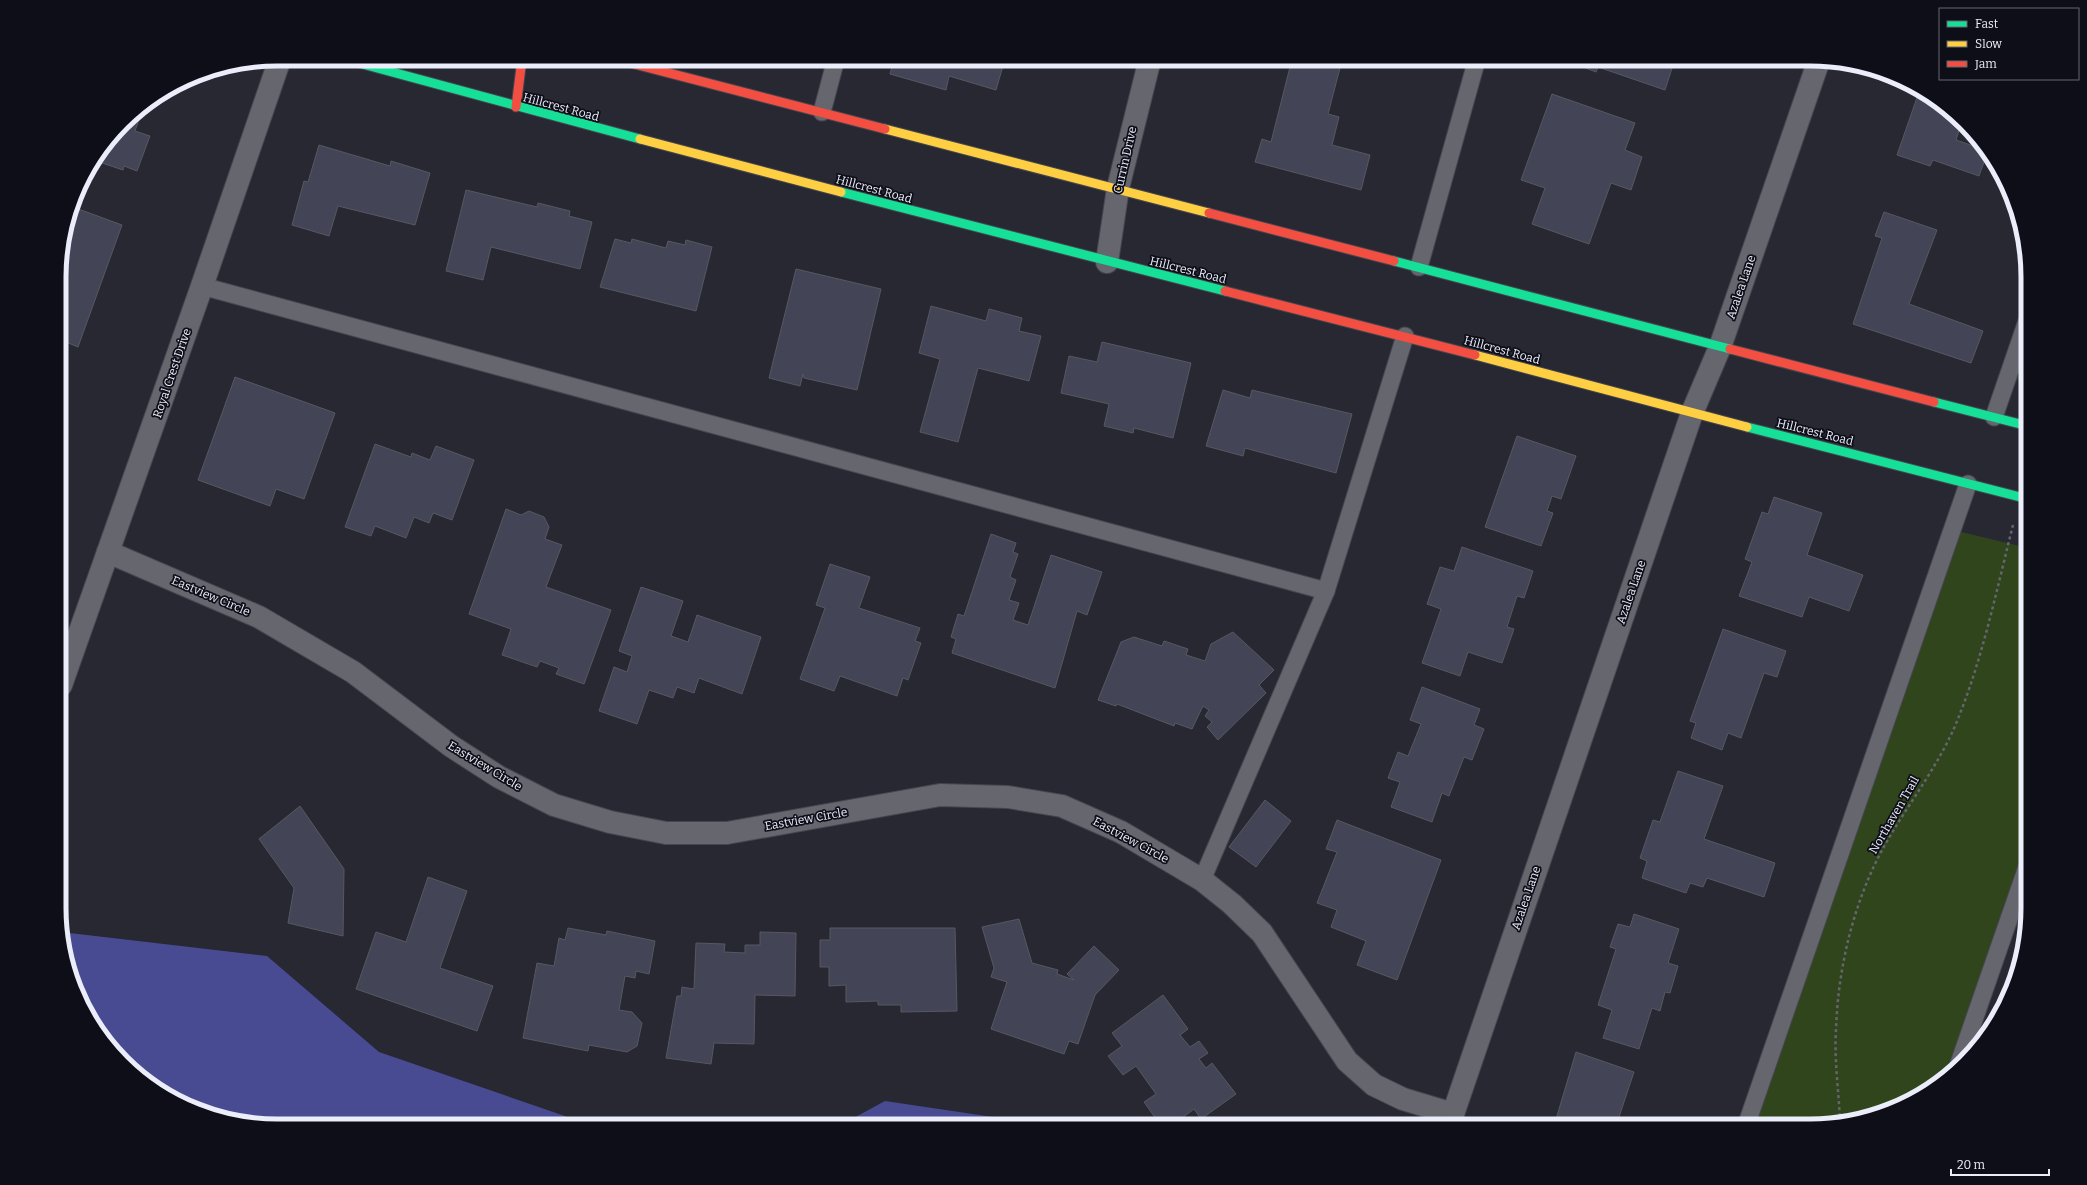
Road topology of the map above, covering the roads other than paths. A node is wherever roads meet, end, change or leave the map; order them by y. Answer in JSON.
{"nodes":[{"id":1,"x":278,"y":66,"type":"edge"},
{"id":2,"x":369,"y":66,"type":"edge"},
{"id":3,"x":521,"y":66,"type":"edge"},
{"id":4,"x":642,"y":66,"type":"edge"},
{"id":5,"x":834,"y":66,"type":"edge"},
{"id":6,"x":1148,"y":66,"type":"edge"},
{"id":7,"x":1475,"y":66,"type":"edge"},
{"id":8,"x":1818,"y":66,"type":"edge"},
{"id":9,"x":516,"y":108,"type":"junction"},
{"id":10,"x":822,"y":112,"type":"junction"},
{"id":11,"x":1118,"y":188,"type":"junction"},
{"id":12,"x":1107,"y":262,"type":"junction"},
{"id":13,"x":1419,"y":267,"type":"junction"},
{"id":14,"x":202,"y":286,"type":"junction"},
{"id":15,"x":1405,"y":336,"type":"junction"},
{"id":16,"x":2021,"y":338,"type":"edge"},
{"id":17,"x":1720,"y":347,"type":"junction"},
{"id":18,"x":1692,"y":413,"type":"junction"},
{"id":19,"x":1994,"y":417,"type":"junction"},
{"id":20,"x":2021,"y":424,"type":"edge"},
{"id":21,"x":1968,"y":484,"type":"junction"},
{"id":22,"x":2021,"y":497,"type":"edge"},
{"id":23,"x":108,"y":552,"type":"junction"},
{"id":24,"x":1326,"y":590,"type":"junction"},
{"id":25,"x":66,"y":671,"type":"edge"},
{"id":26,"x":1202,"y":880,"type":"junction"},
{"id":27,"x":2021,"y":884,"type":"edge"},
{"id":28,"x":1962,"y":1054,"type":"edge"},
{"id":29,"x":1449,"y":1119,"type":"edge"},
{"id":30,"x":1451,"y":1119,"type":"edge"},
{"id":31,"x":1748,"y":1119,"type":"edge"}],
"edges":[{"from":1,"to":14,"type":"street","name":"Royal Crest Drive"},
{"from":2,"to":9,"type":"main road","name":"Hillcrest Road"},
{"from":3,"to":9,"type":"main road"},
{"from":4,"to":10,"type":"main road"},
{"from":5,"to":10,"type":"lane"},
{"from":6,"to":11,"type":"street","name":"Currin Drive"},
{"from":7,"to":13,"type":"lane"},
{"from":8,"to":17,"type":"street","name":"Azalea Lane"},
{"from":9,"to":12,"type":"main road","name":"Hillcrest Road"},
{"from":10,"to":11,"type":"main road"},
{"from":11,"to":12,"type":"street","name":"Currin Drive"},
{"from":11,"to":13,"type":"main road"},
{"from":12,"to":15,"type":"main road","name":"Hillcrest Road"},
{"from":13,"to":17,"type":"main road"},
{"from":14,"to":23,"type":"street","name":"Royal Crest Drive"},
{"from":14,"to":24,"type":"lane"},
{"from":15,"to":18,"type":"main road","name":"Hillcrest Road"},
{"from":15,"to":24,"type":"lane"},
{"from":16,"to":19,"type":"lane"},
{"from":17,"to":18,"type":"street","name":"Azalea Lane"},
{"from":17,"to":19,"type":"main road"},
{"from":18,"to":21,"type":"main road","name":"Hillcrest Road"},
{"from":18,"to":30,"type":"street","name":"Azalea Lane"},
{"from":19,"to":20,"type":"main road"},
{"from":21,"to":22,"type":"main road","name":"Hillcrest Road"},
{"from":21,"to":31,"type":"lane"},
{"from":23,"to":25,"type":"street","name":"Royal Crest Drive"},
{"from":23,"to":26,"type":"street","name":"Eastview Circle"},
{"from":24,"to":26,"type":"lane"},
{"from":26,"to":29,"type":"street","name":"Eastview Circle"},
{"from":27,"to":28,"type":"lane"}]}
